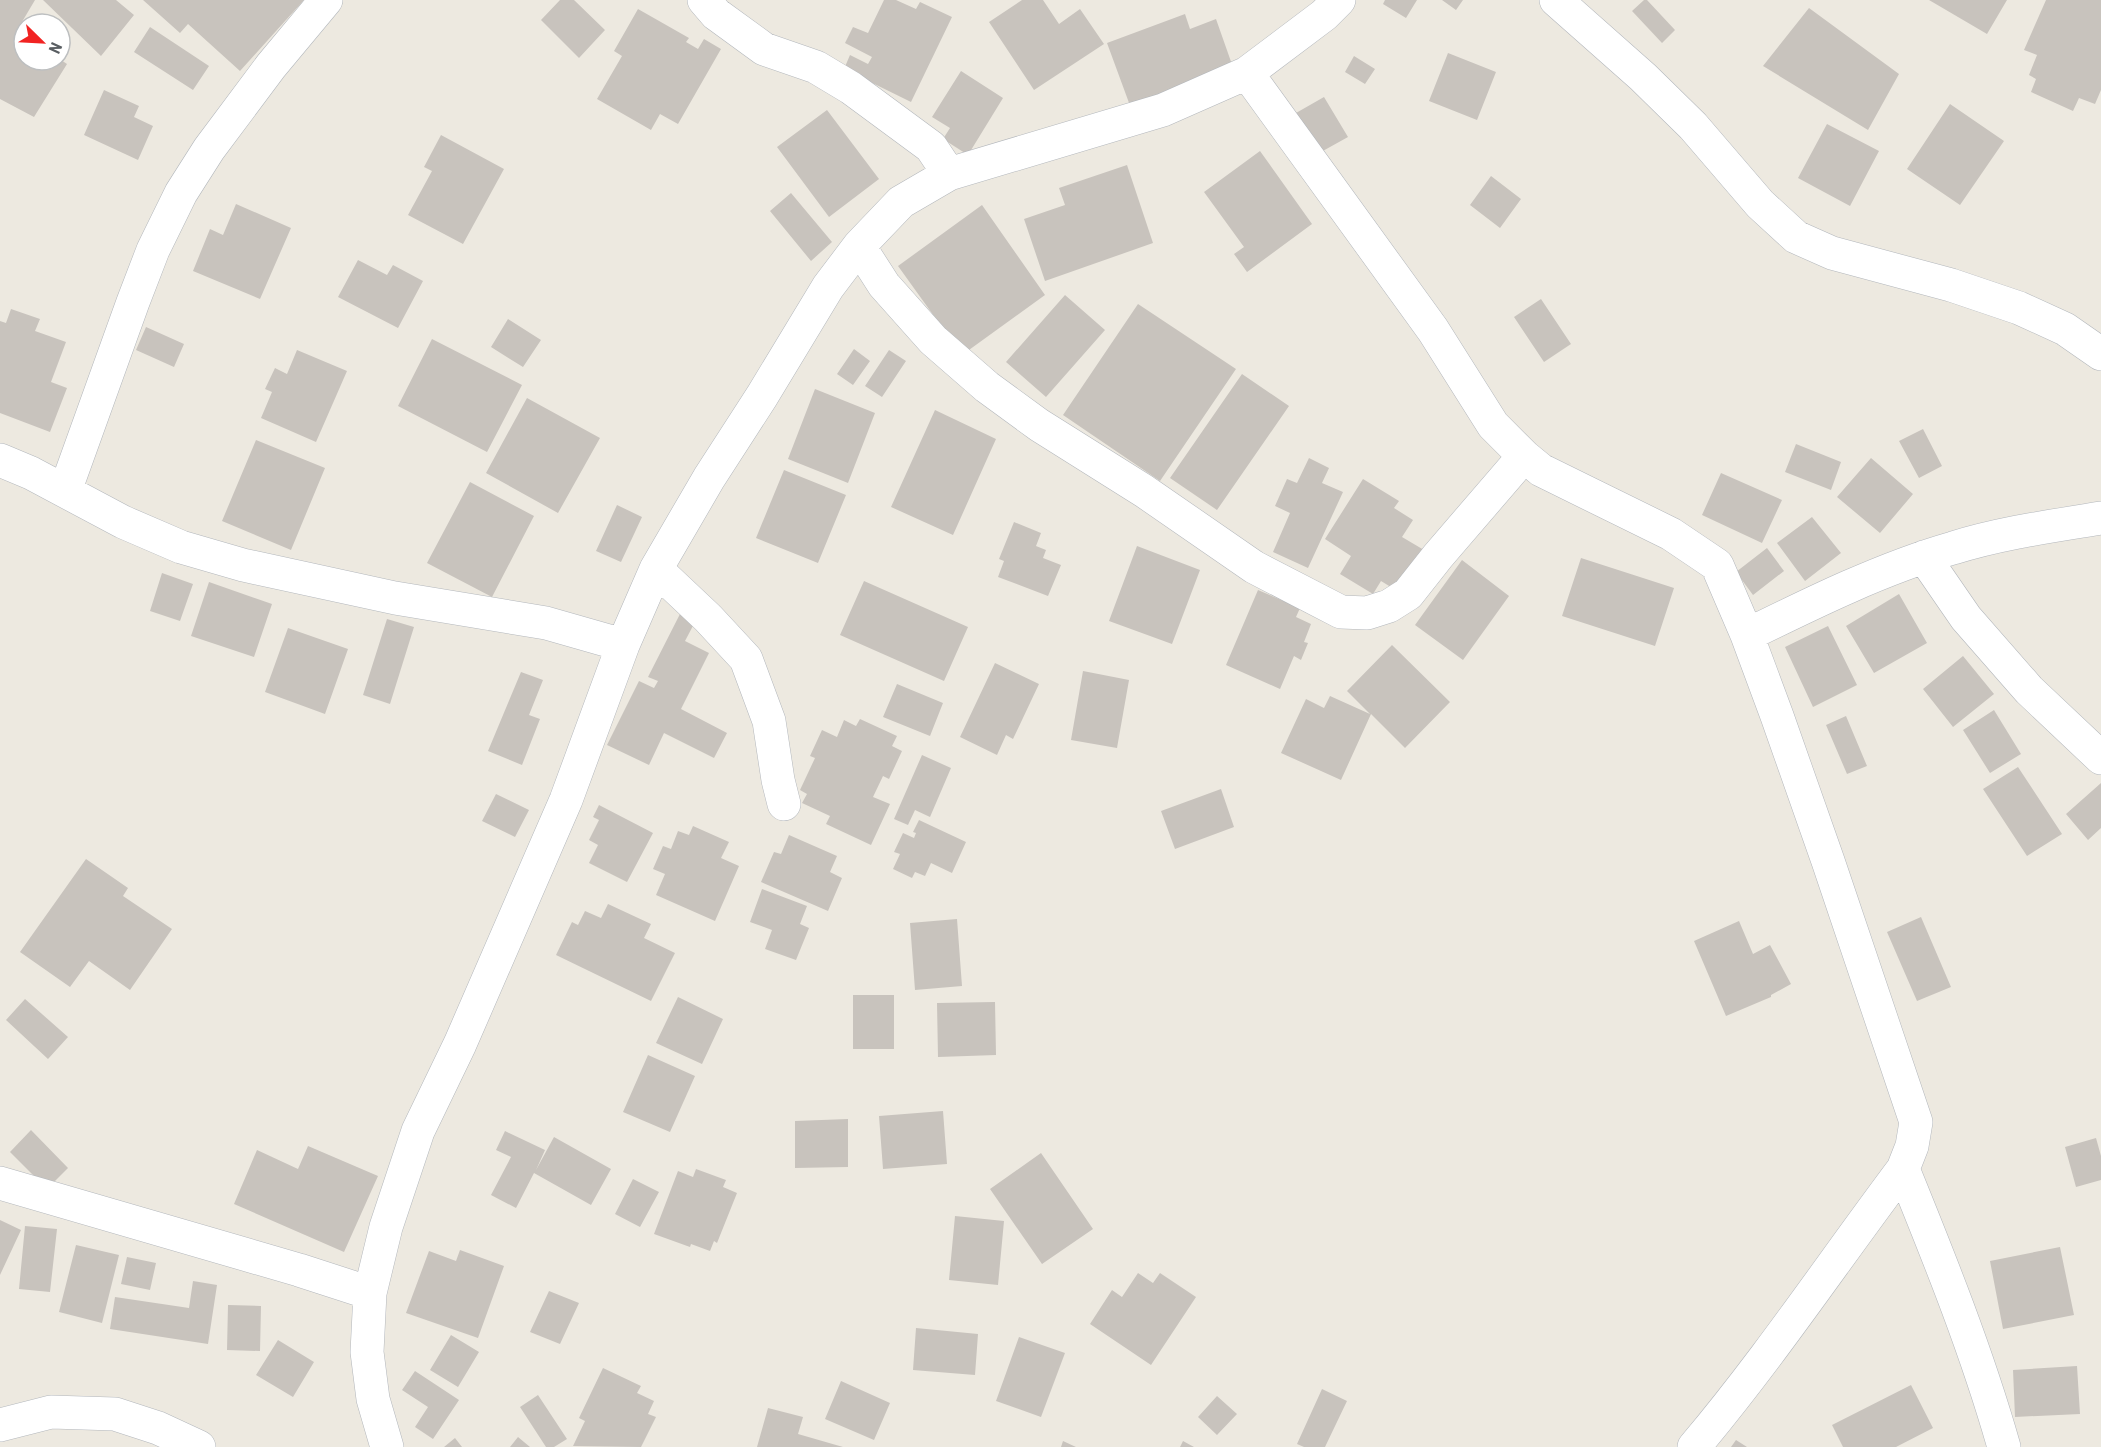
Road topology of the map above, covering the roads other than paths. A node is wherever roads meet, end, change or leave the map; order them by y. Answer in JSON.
{"nodes":[{"id":1,"x":326,"y":0,"type":"edge"},
{"id":2,"x":704,"y":0,"type":"edge"},
{"id":3,"x":1339,"y":0,"type":"edge"},
{"id":4,"x":1556,"y":0,"type":"edge"},
{"id":5,"x":1247,"y":73,"type":"junction"},
{"id":6,"x":949,"y":174,"type":"junction"},
{"id":7,"x":858,"y":246,"type":"junction"},
{"id":8,"x":2101,"y":354,"type":"edge"},
{"id":9,"x":1524,"y":456,"type":"junction"},
{"id":10,"x":0,"y":460,"type":"edge"},
{"id":11,"x":65,"y":490,"type":"junction"},
{"id":12,"x":2101,"y":518,"type":"edge"},
{"id":13,"x":1924,"y":557,"type":"junction"},
{"id":14,"x":657,"y":569,"type":"junction"},
{"id":15,"x":1747,"y":636,"type":"junction"},
{"id":16,"x":623,"y":645,"type":"junction"},
{"id":17,"x":2101,"y":758,"type":"edge"},
{"id":18,"x":784,"y":804,"type":"dead end"},
{"id":19,"x":1903,"y":1168,"type":"junction"},
{"id":20,"x":0,"y":1183,"type":"edge"},
{"id":21,"x":369,"y":1293,"type":"junction"},
{"id":22,"x":0,"y":1425,"type":"edge"},
{"id":23,"x":199,"y":1447,"type":"edge"},
{"id":24,"x":387,"y":1447,"type":"edge"},
{"id":25,"x":1694,"y":1447,"type":"edge"},
{"id":26,"x":2004,"y":1447,"type":"edge"}],
"edges":[{"from":1,"to":11,"type":"street"},
{"from":2,"to":6,"type":"street"},
{"from":3,"to":5,"type":"street"},
{"from":4,"to":8,"type":"street"},
{"from":5,"to":6,"type":"street"},
{"from":5,"to":9,"type":"street"},
{"from":6,"to":7,"type":"street"},
{"from":7,"to":9,"type":"street"},
{"from":7,"to":14,"type":"street"},
{"from":9,"to":15,"type":"street"},
{"from":10,"to":11,"type":"street"},
{"from":11,"to":16,"type":"street"},
{"from":12,"to":13,"type":"street"},
{"from":13,"to":15,"type":"street"},
{"from":13,"to":17,"type":"street"},
{"from":14,"to":16,"type":"street"},
{"from":14,"to":18,"type":"street"},
{"from":15,"to":19,"type":"street"},
{"from":16,"to":21,"type":"street"},
{"from":19,"to":25,"type":"street"},
{"from":19,"to":26,"type":"street"},
{"from":20,"to":21,"type":"street"},
{"from":21,"to":24,"type":"street"},
{"from":22,"to":23,"type":"street"}]}
